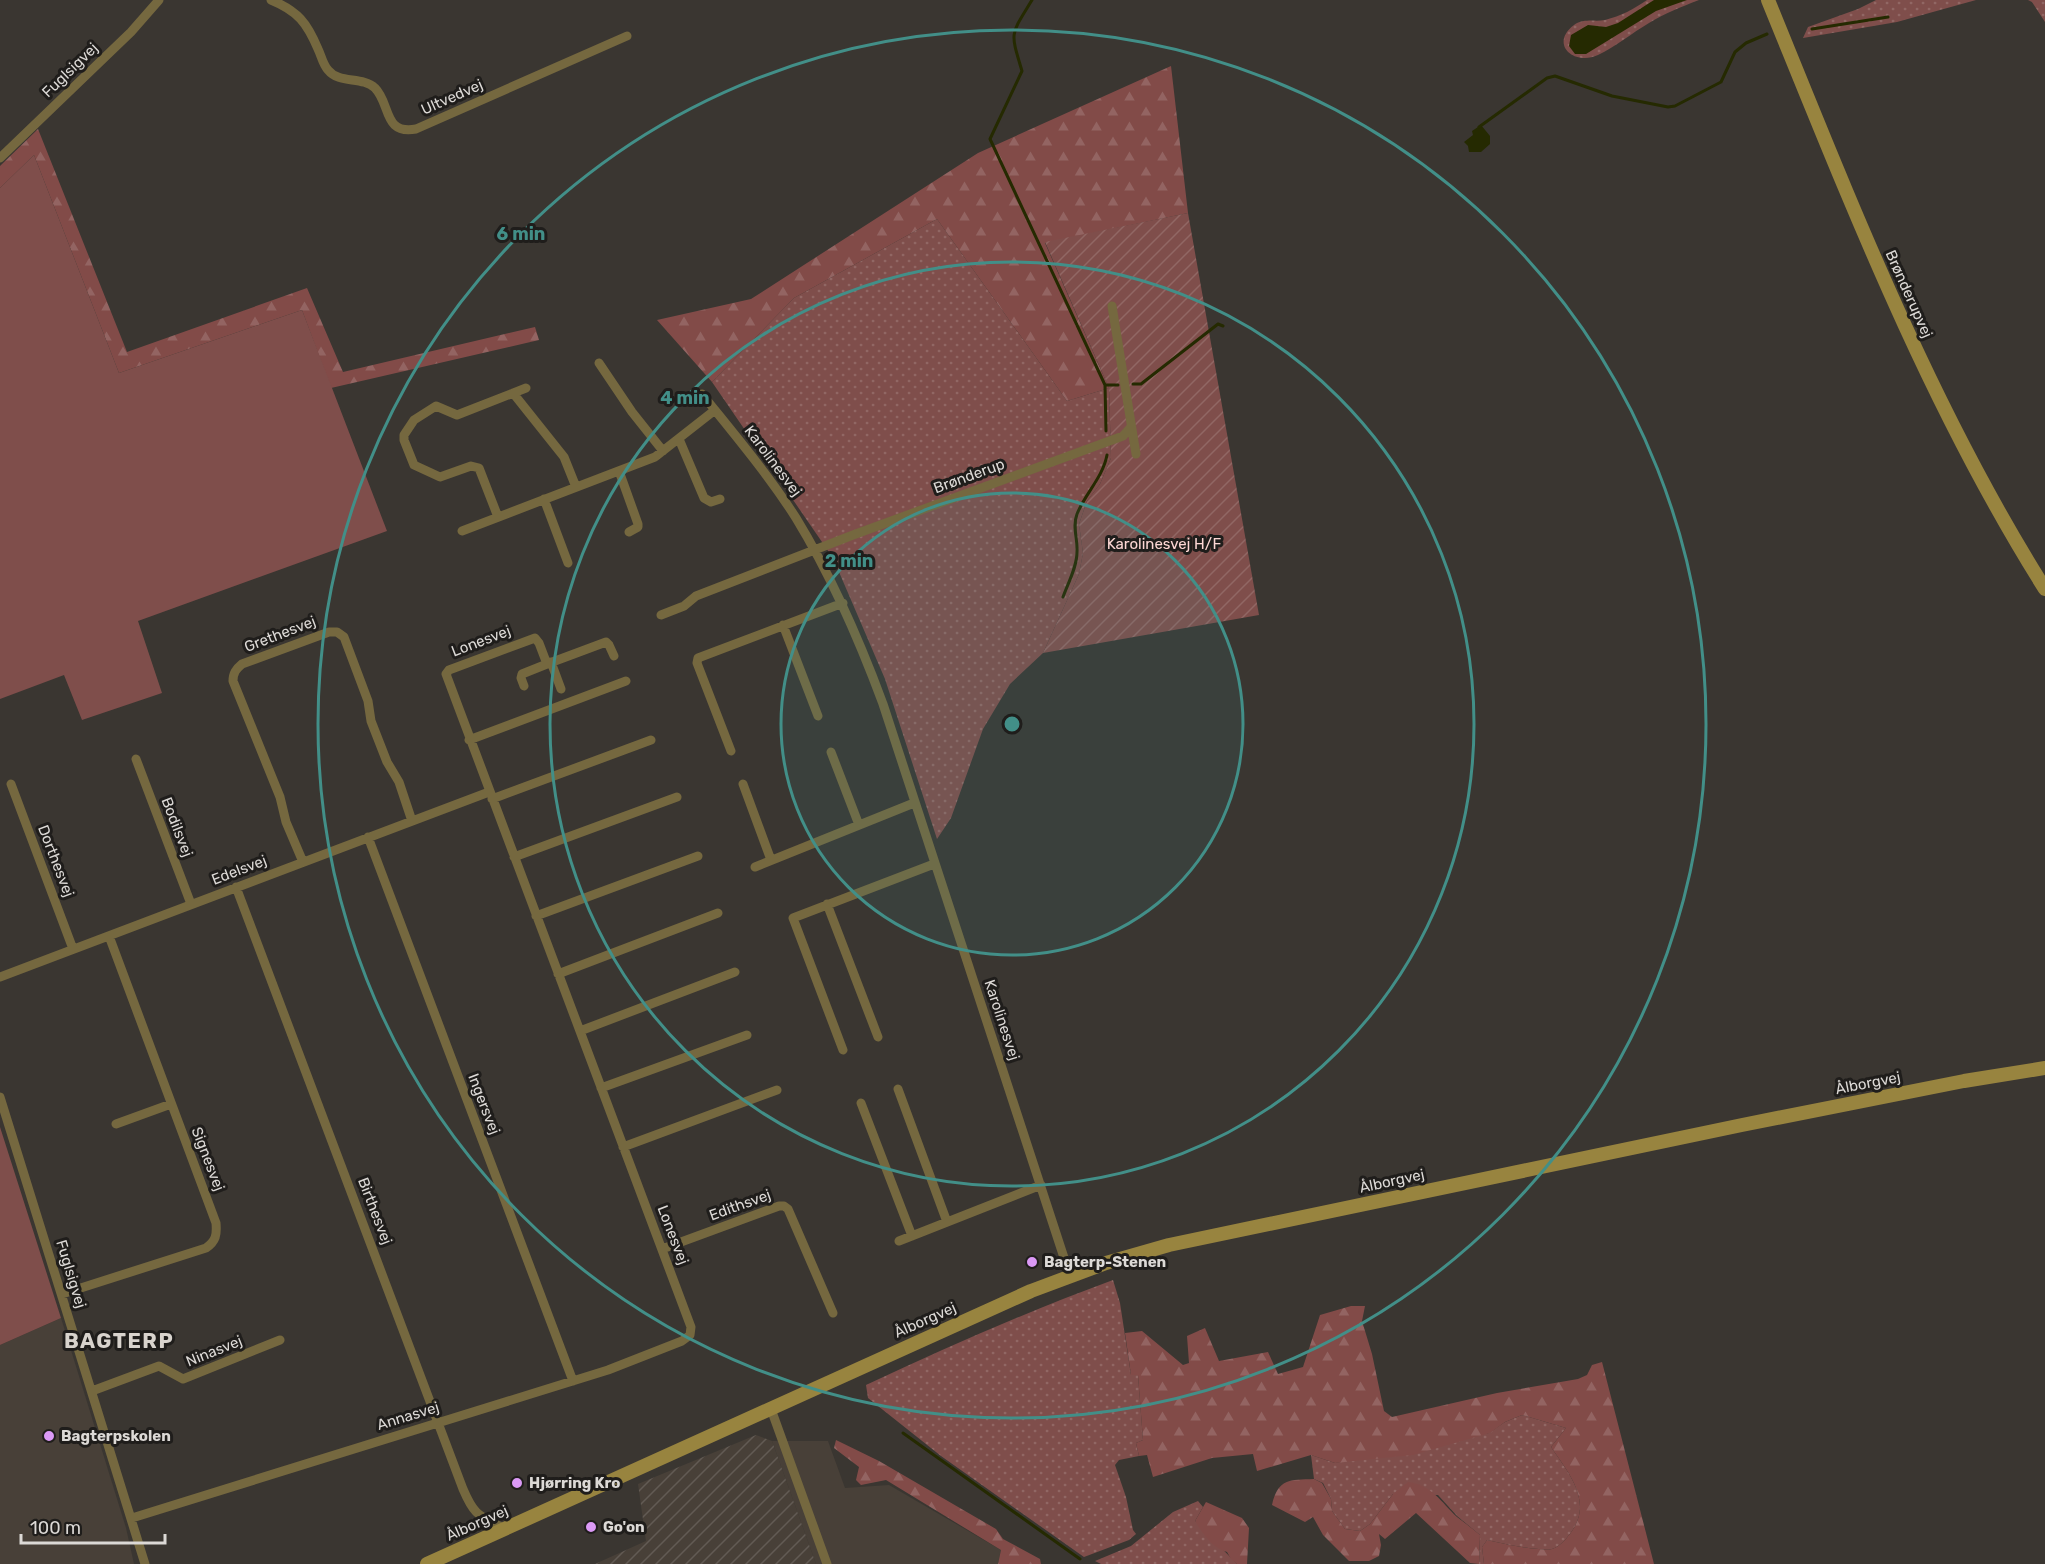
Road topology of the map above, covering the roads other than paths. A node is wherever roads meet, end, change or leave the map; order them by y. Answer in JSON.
{"nodes":[{"id":1,"x":159,"y":0,"type":"edge"},
{"id":2,"x":271,"y":0,"type":"edge"},
{"id":3,"x":1768,"y":0,"type":"edge"},
{"id":4,"x":627,"y":36,"type":"dead end"},
{"id":5,"x":0,"y":158,"type":"edge"},
{"id":6,"x":1112,"y":306,"type":"dead end"},
{"id":7,"x":599,"y":363,"type":"dead end"},
{"id":8,"x":526,"y":388,"type":"dead end"},
{"id":9,"x":513,"y":393,"type":"junction"},
{"id":10,"x":702,"y":393,"type":"dead end"},
{"id":11,"x":715,"y":410,"type":"junction"},
{"id":12,"x":1131,"y":427,"type":"junction"},
{"id":13,"x":679,"y":439,"type":"junction"},
{"id":14,"x":663,"y":451,"type":"junction"},
{"id":15,"x":1136,"y":454,"type":"dead end"},
{"id":16,"x":619,"y":471,"type":"junction"},
{"id":17,"x":576,"y":487,"type":"junction"},
{"id":18,"x":720,"y":498,"type":"dead end"},
{"id":19,"x":544,"y":499,"type":"junction"},
{"id":20,"x":498,"y":517,"type":"junction"},
{"id":21,"x":462,"y":531,"type":"dead end"},
{"id":22,"x":629,"y":532,"type":"dead end"},
{"id":23,"x":815,"y":550,"type":"junction"},
{"id":24,"x":568,"y":563,"type":"dead end"},
{"id":25,"x":2045,"y":589,"type":"edge"},
{"id":26,"x":843,"y":603,"type":"junction"},
{"id":27,"x":661,"y":615,"type":"dead end"},
{"id":28,"x":783,"y":625,"type":"junction"},
{"id":29,"x":614,"y":656,"type":"dead end"},
{"id":30,"x":549,"y":663,"type":"junction"},
{"id":31,"x":626,"y":681,"type":"dead end"},
{"id":32,"x":524,"y":686,"type":"dead end"},
{"id":33,"x":561,"y":689,"type":"dead end"},
{"id":34,"x":818,"y":716,"type":"dead end"},
{"id":35,"x":469,"y":740,"type":"junction"},
{"id":36,"x":651,"y":740,"type":"dead end"},
{"id":37,"x":731,"y":751,"type":"dead end"},
{"id":38,"x":831,"y":752,"type":"dead end"},
{"id":39,"x":136,"y":759,"type":"dead end"},
{"id":40,"x":11,"y":784,"type":"dead end"},
{"id":41,"x":743,"y":784,"type":"dead end"},
{"id":42,"x":490,"y":795,"type":"junction"},
{"id":43,"x":677,"y":797,"type":"dead end"},
{"id":44,"x":914,"y":803,"type":"junction"},
{"id":45,"x":412,"y":821,"type":"junction"},
{"id":46,"x":859,"y":825,"type":"junction"},
{"id":47,"x":368,"y":837,"type":"junction"},
{"id":48,"x":698,"y":856,"type":"dead end"},
{"id":49,"x":514,"y":857,"type":"junction"},
{"id":50,"x":771,"y":860,"type":"junction"},
{"id":51,"x":303,"y":862,"type":"junction"},
{"id":52,"x":934,"y":864,"type":"junction"},
{"id":53,"x":755,"y":867,"type":"dead end"},
{"id":54,"x":237,"y":887,"type":"junction"},
{"id":55,"x":191,"y":904,"type":"junction"},
{"id":56,"x":827,"y":904,"type":"junction"},
{"id":57,"x":718,"y":913,"type":"dead end"},
{"id":58,"x":536,"y":916,"type":"junction"},
{"id":59,"x":109,"y":936,"type":"junction"},
{"id":60,"x":73,"y":949,"type":"junction"},
{"id":61,"x":735,"y":972,"type":"dead end"},
{"id":62,"x":558,"y":974,"type":"junction"},
{"id":63,"x":0,"y":976,"type":"edge"},
{"id":64,"x":580,"y":1031,"type":"junction"},
{"id":65,"x":747,"y":1035,"type":"dead end"},
{"id":66,"x":878,"y":1037,"type":"dead end"},
{"id":67,"x":843,"y":1050,"type":"dead end"},
{"id":68,"x":2045,"y":1068,"type":"edge"},
{"id":69,"x":601,"y":1088,"type":"junction"},
{"id":70,"x":898,"y":1089,"type":"dead end"},
{"id":71,"x":777,"y":1090,"type":"dead end"},
{"id":72,"x":0,"y":1097,"type":"edge"},
{"id":73,"x":861,"y":1103,"type":"dead end"},
{"id":74,"x":171,"y":1104,"type":"junction"},
{"id":75,"x":116,"y":1124,"type":"dead end"},
{"id":76,"x":623,"y":1147,"type":"junction"},
{"id":77,"x":1041,"y":1185,"type":"junction"},
{"id":78,"x":947,"y":1222,"type":"junction"},
{"id":79,"x":912,"y":1236,"type":"junction"},
{"id":80,"x":899,"y":1241,"type":"dead end"},
{"id":81,"x":662,"y":1249,"type":"junction"},
{"id":82,"x":1070,"y":1276,"type":"junction"},
{"id":83,"x":62,"y":1294,"type":"junction"},
{"id":84,"x":833,"y":1313,"type":"dead end"},
{"id":85,"x":690,"y":1335,"type":"joint"},
{"id":86,"x":280,"y":1340,"type":"dead end"},
{"id":87,"x":573,"y":1381,"type":"junction"},
{"id":88,"x":92,"y":1391,"type":"junction"},
{"id":89,"x":771,"y":1409,"type":"junction"},
{"id":90,"x":438,"y":1422,"type":"junction"},
{"id":91,"x":132,"y":1518,"type":"junction"},
{"id":92,"x":505,"y":1529,"type":"junction"},
{"id":93,"x":145,"y":1564,"type":"edge"},
{"id":94,"x":427,"y":1564,"type":"edge"},
{"id":95,"x":827,"y":1564,"type":"edge"}],
"edges":[{"from":1,"to":5,"type":"street","name":"Fuglsigvej"},
{"from":2,"to":4,"type":"street","name":"Ultvedvej"},
{"from":3,"to":25,"type":"main road","name":"Brønderupvej"},
{"from":6,"to":12,"type":"street"},
{"from":7,"to":14,"type":"street"},
{"from":8,"to":9,"type":"street"},
{"from":9,"to":17,"type":"street"},
{"from":9,"to":20,"type":"street"},
{"from":10,"to":11,"type":"street","name":"Karolinesvej"},
{"from":11,"to":13,"type":"street"},
{"from":11,"to":23,"type":"street","name":"Karolinesvej"},
{"from":12,"to":15,"type":"street"},
{"from":12,"to":23,"type":"street","name":"Brønderup"},
{"from":13,"to":14,"type":"street"},
{"from":13,"to":18,"type":"street"},
{"from":14,"to":16,"type":"street"},
{"from":16,"to":17,"type":"street"},
{"from":16,"to":22,"type":"street"},
{"from":17,"to":19,"type":"street"},
{"from":19,"to":20,"type":"street"},
{"from":19,"to":24,"type":"street"},
{"from":20,"to":21,"type":"street"},
{"from":23,"to":26,"type":"street","name":"Karolinesvej"},
{"from":23,"to":27,"type":"street"},
{"from":26,"to":28,"type":"street"},
{"from":26,"to":44,"type":"street","name":"Karolinesvej"},
{"from":28,"to":34,"type":"street"},
{"from":28,"to":37,"type":"street"},
{"from":29,"to":30,"type":"street"},
{"from":30,"to":32,"type":"street"},
{"from":30,"to":33,"type":"street","name":"Lonesvej"},
{"from":30,"to":35,"type":"street","name":"Lonesvej"},
{"from":31,"to":35,"type":"street"},
{"from":35,"to":42,"type":"street","name":"Lonesvej"},
{"from":36,"to":42,"type":"street"},
{"from":38,"to":46,"type":"street"},
{"from":39,"to":55,"type":"street","name":"Bodilsvej"},
{"from":40,"to":60,"type":"street","name":"Dorthesvej"},
{"from":41,"to":50,"type":"street"},
{"from":42,"to":45,"type":"street","name":"Edelsvej"},
{"from":42,"to":49,"type":"street","name":"Lonesvej"},
{"from":43,"to":49,"type":"street"},
{"from":44,"to":46,"type":"street"},
{"from":44,"to":52,"type":"street","name":"Karolinesvej"},
{"from":45,"to":47,"type":"street","name":"Edelsvej"},
{"from":45,"to":51,"type":"street","name":"Grethesvej"},
{"from":46,"to":50,"type":"street"},
{"from":47,"to":51,"type":"street","name":"Edelsvej"},
{"from":47,"to":87,"type":"street","name":"Ingersvej"},
{"from":48,"to":58,"type":"street"},
{"from":49,"to":58,"type":"street","name":"Lonesvej"},
{"from":50,"to":53,"type":"street"},
{"from":51,"to":54,"type":"street","name":"Edelsvej"},
{"from":52,"to":56,"type":"street"},
{"from":52,"to":77,"type":"street","name":"Karolinesvej"},
{"from":54,"to":55,"type":"street","name":"Edelsvej"},
{"from":54,"to":90,"type":"street","name":"Birthesvej"},
{"from":55,"to":59,"type":"street","name":"Edelsvej"},
{"from":56,"to":66,"type":"street"},
{"from":56,"to":67,"type":"street"},
{"from":57,"to":62,"type":"street"},
{"from":58,"to":62,"type":"street","name":"Lonesvej"},
{"from":59,"to":60,"type":"street","name":"Edelsvej"},
{"from":59,"to":74,"type":"street","name":"Signesvej"},
{"from":60,"to":63,"type":"street","name":"Edelsvej"},
{"from":61,"to":64,"type":"street"},
{"from":62,"to":64,"type":"street","name":"Lonesvej"},
{"from":64,"to":69,"type":"street","name":"Lonesvej"},
{"from":65,"to":69,"type":"street"},
{"from":68,"to":82,"type":"main road","name":"Ålborgvej"},
{"from":69,"to":76,"type":"street","name":"Lonesvej"},
{"from":70,"to":78,"type":"street"},
{"from":71,"to":76,"type":"street"},
{"from":72,"to":83,"type":"street","name":"Fuglsigvej"},
{"from":73,"to":79,"type":"street"},
{"from":74,"to":75,"type":"street"},
{"from":74,"to":83,"type":"street","name":"Signesvej"},
{"from":76,"to":81,"type":"street","name":"Lonesvej"},
{"from":77,"to":78,"type":"street"},
{"from":77,"to":82,"type":"street","name":"Karolinesvej"},
{"from":78,"to":79,"type":"street"},
{"from":79,"to":80,"type":"street"},
{"from":81,"to":84,"type":"street","name":"Edithsvej"},
{"from":81,"to":85,"type":"street","name":"Lonesvej"},
{"from":82,"to":89,"type":"main road","name":"Ålborgvej"},
{"from":83,"to":88,"type":"street","name":"Fuglsigvej"},
{"from":85,"to":87,"type":"street","name":"Annasvej"},
{"from":86,"to":88,"type":"street","name":"Ninasvej"},
{"from":87,"to":90,"type":"street","name":"Annasvej"},
{"from":88,"to":91,"type":"street","name":"Fuglsigvej"},
{"from":89,"to":92,"type":"main road","name":"Ålborgvej"},
{"from":89,"to":95,"type":"street"},
{"from":90,"to":91,"type":"street","name":"Annasvej"},
{"from":90,"to":92,"type":"street","name":"Birthesvej"},
{"from":91,"to":93,"type":"street","name":"Fuglsigvej"},
{"from":92,"to":94,"type":"main road","name":"Ålborgvej"}]}
